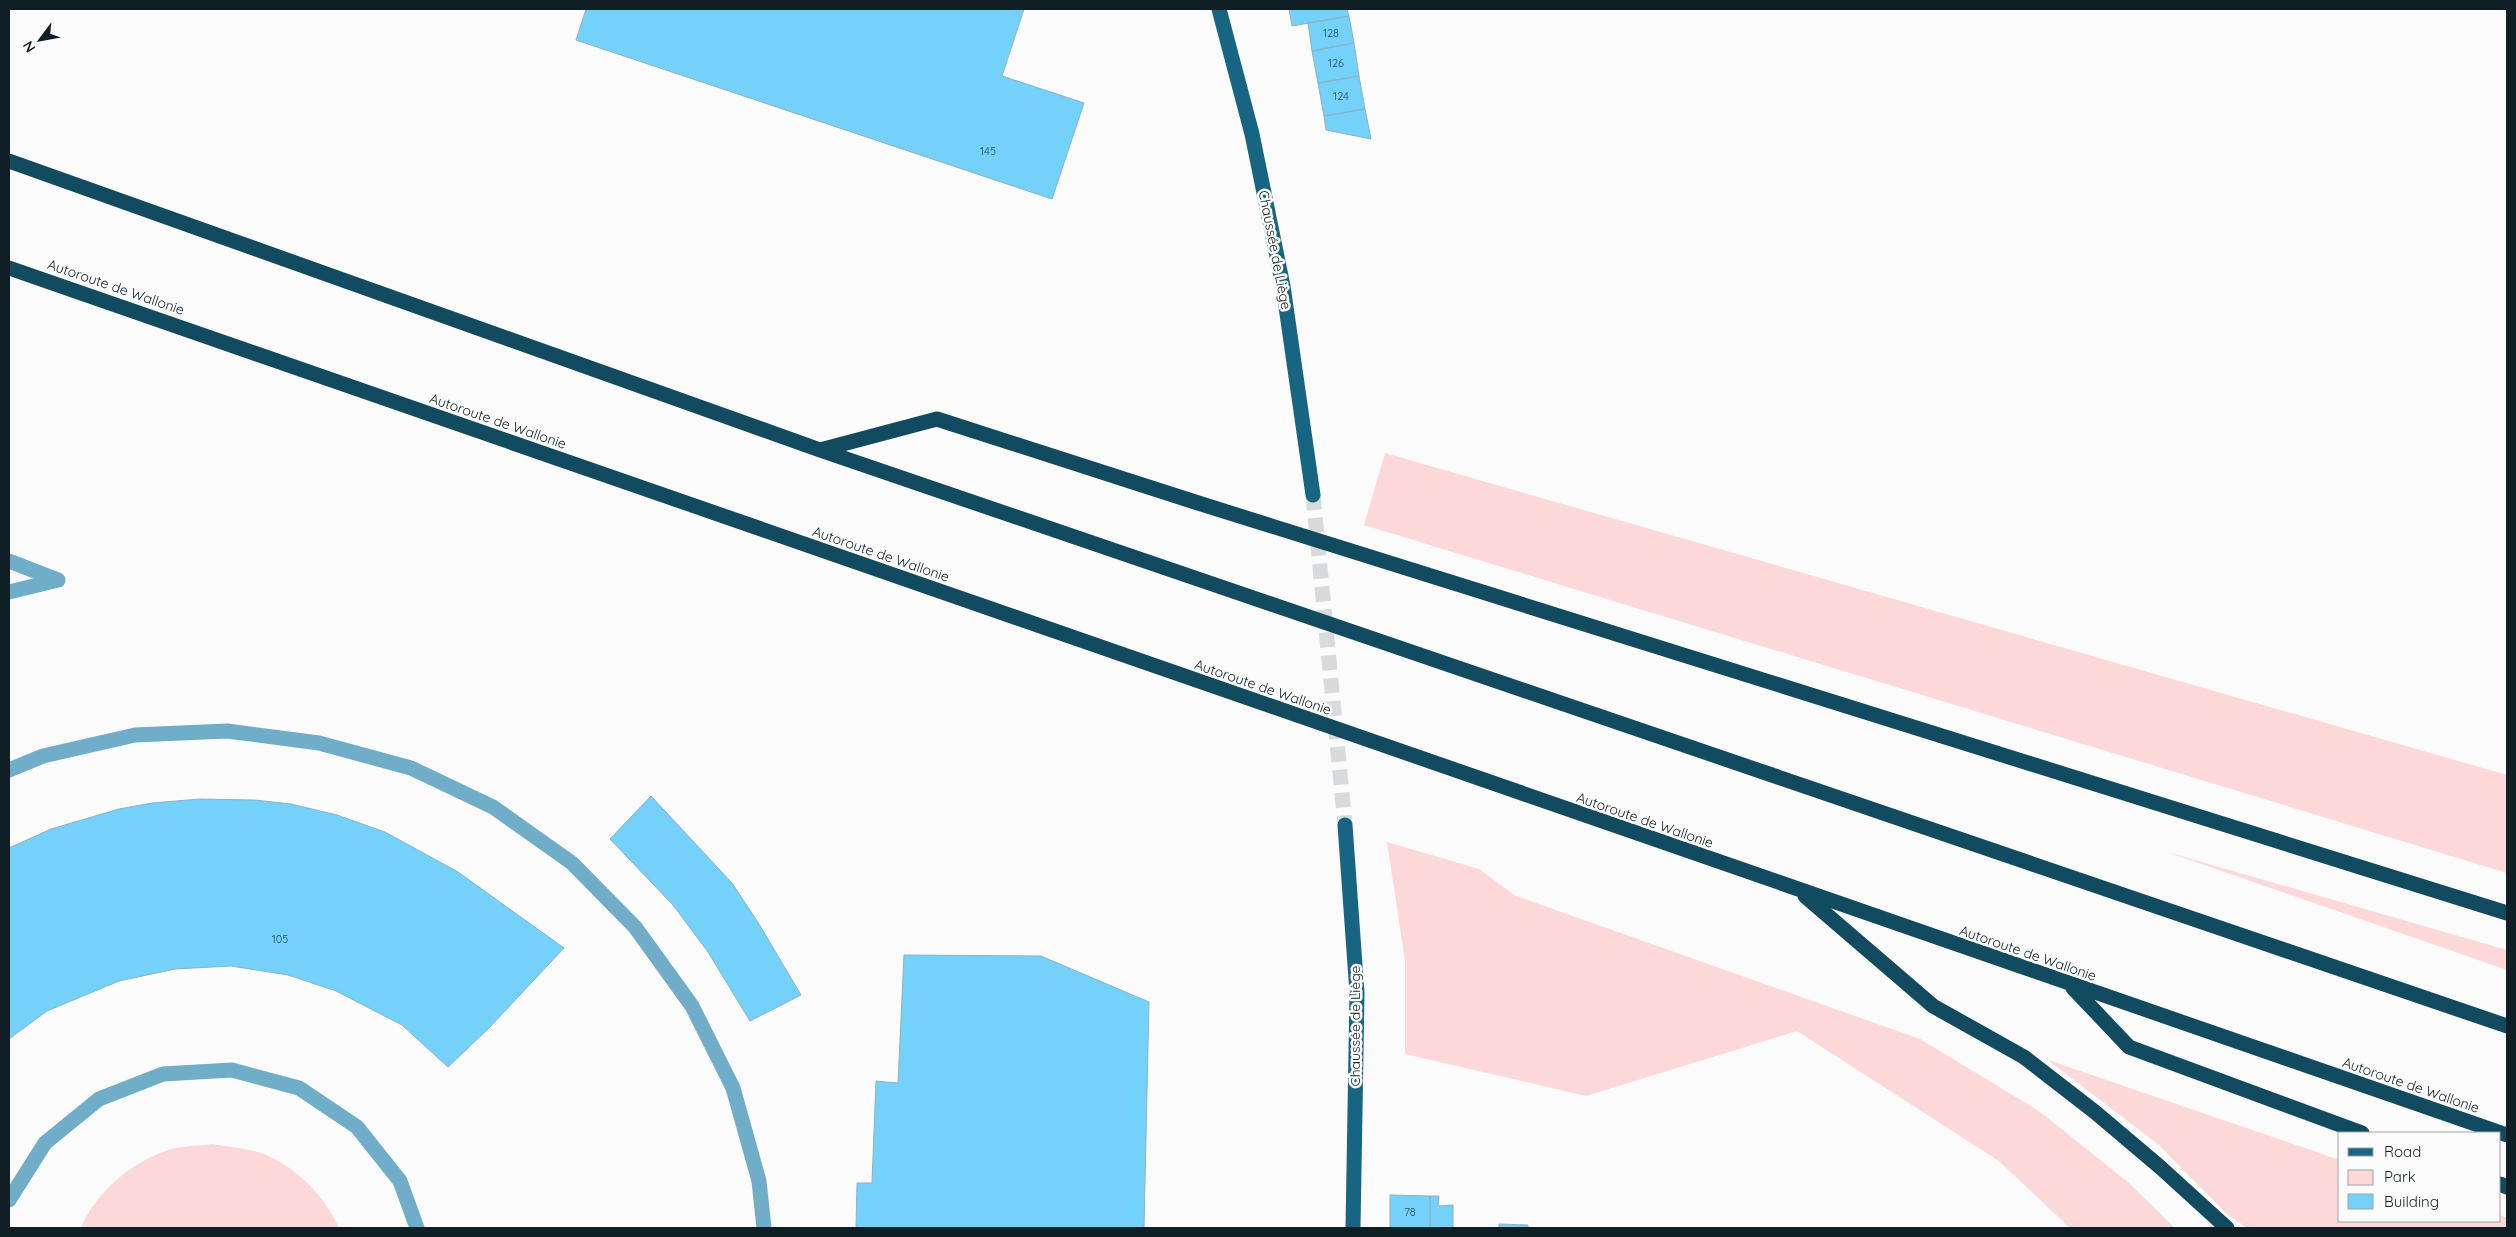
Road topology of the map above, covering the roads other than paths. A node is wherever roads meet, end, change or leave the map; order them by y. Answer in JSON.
{"nodes":[{"id":1,"x":1218,"y":9,"type":"edge"},
{"id":2,"x":9,"y":161,"type":"edge"},
{"id":3,"x":9,"y":268,"type":"edge"},
{"id":4,"x":820,"y":450,"type":"junction"},
{"id":5,"x":1313,"y":495,"type":"tunnel mouth"},
{"id":6,"x":9,"y":561,"type":"edge"},
{"id":7,"x":9,"y":592,"type":"edge"},
{"id":8,"x":9,"y":770,"type":"edge"},
{"id":9,"x":1345,"y":824,"type":"tunnel mouth"},
{"id":10,"x":1799,"y":891,"type":"junction"},
{"id":11,"x":2507,"y":913,"type":"edge"},
{"id":12,"x":2071,"y":985,"type":"junction"},
{"id":13,"x":2507,"y":1026,"type":"edge"},
{"id":14,"x":2359,"y":1132,"type":"edge"},
{"id":15,"x":2498,"y":1132,"type":"edge"},
{"id":16,"x":9,"y":1200,"type":"edge"},
{"id":17,"x":417,"y":1228,"type":"edge"},
{"id":18,"x":764,"y":1228,"type":"edge"},
{"id":19,"x":1353,"y":1228,"type":"edge"},
{"id":20,"x":2227,"y":1228,"type":"edge"}],
"edges":[{"from":1,"to":5,"type":"main road","name":"Chaussée de Liège"},
{"from":2,"to":4,"type":"highway"},
{"from":3,"to":10,"type":"highway","name":"Autoroute de Wallonie"},
{"from":4,"to":11,"type":"highway"},
{"from":4,"to":13,"type":"highway"},
{"from":6,"to":7,"type":"lane"},
{"from":8,"to":18,"type":"lane"},
{"from":9,"to":19,"type":"main road","name":"Chaussée de Liège"},
{"from":10,"to":12,"type":"highway","name":"Autoroute de Wallonie"},
{"from":10,"to":20,"type":"highway"},
{"from":12,"to":14,"type":"highway"},
{"from":12,"to":15,"type":"highway","name":"Autoroute de Wallonie"},
{"from":16,"to":17,"type":"lane"}]}
